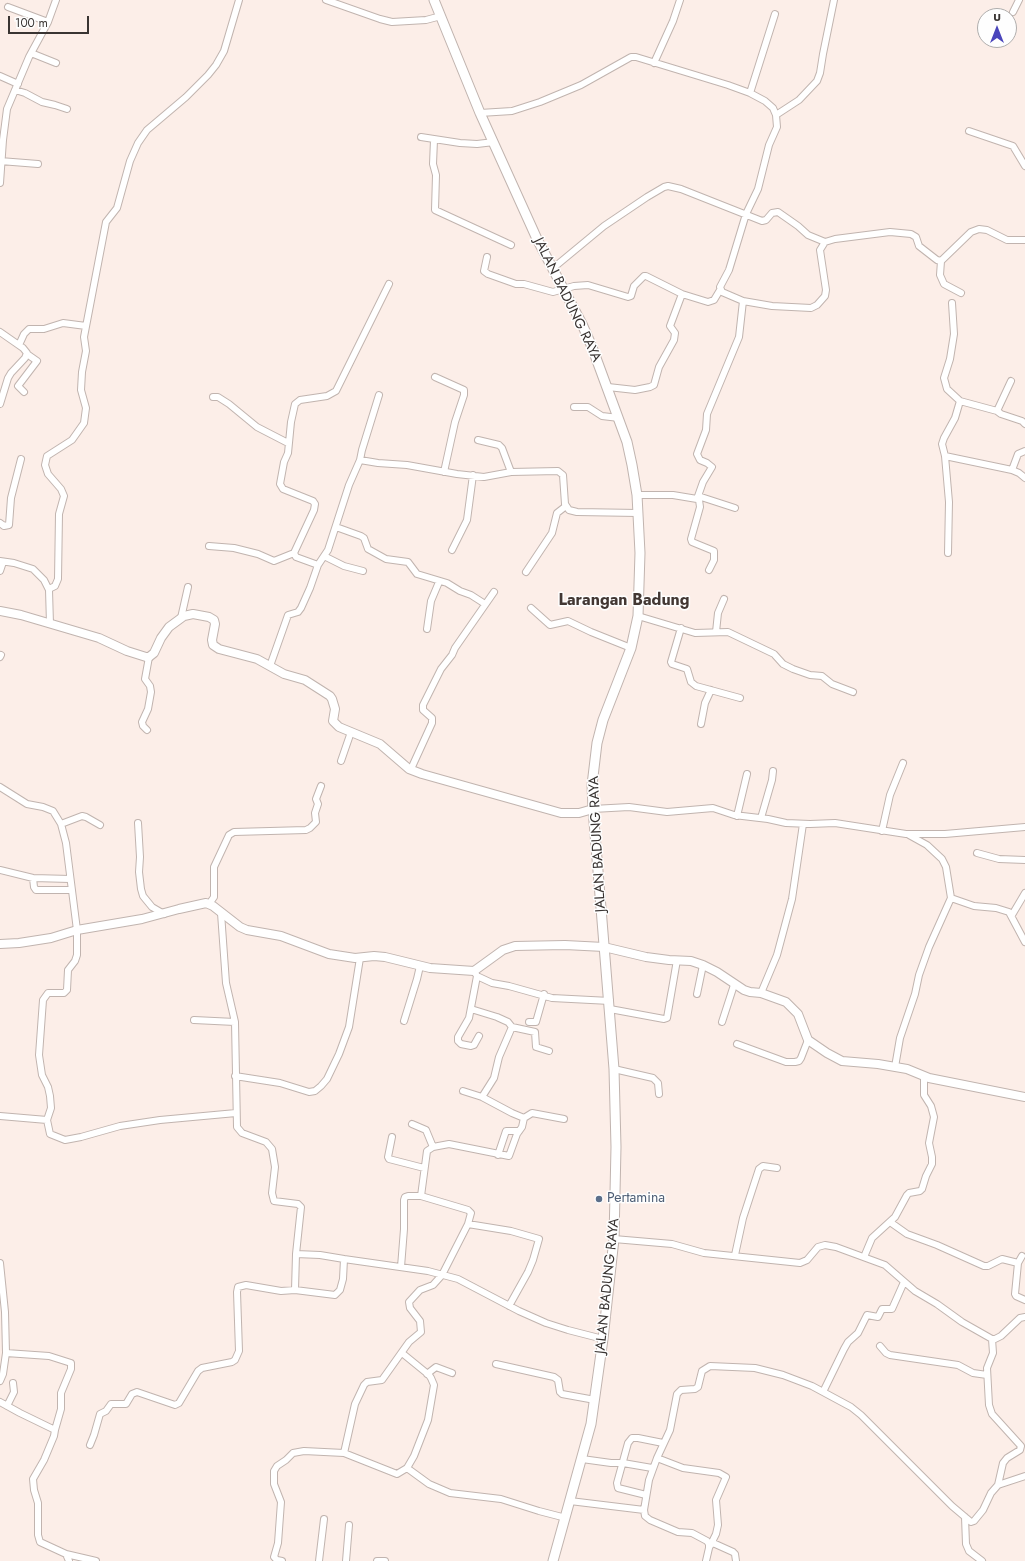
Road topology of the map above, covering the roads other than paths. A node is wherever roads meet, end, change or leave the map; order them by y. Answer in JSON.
{"nodes":[{"id":1,"x":56,"y":0,"type":"edge"},
{"id":2,"x":239,"y":0,"type":"edge"},
{"id":3,"x":326,"y":0,"type":"edge"},
{"id":4,"x":434,"y":0,"type":"edge"},
{"id":5,"x":680,"y":0,"type":"edge"},
{"id":6,"x":834,"y":0,"type":"edge"},
{"id":7,"x":8,"y":7,"type":"dead end"},
{"id":8,"x":775,"y":14,"type":"dead end"},
{"id":9,"x":441,"y":16,"type":"junction"},
{"id":10,"x":48,"y":22,"type":"junction"},
{"id":11,"x":31,"y":53,"type":"junction"},
{"id":12,"x":56,"y":63,"type":"dead end"},
{"id":13,"x":654,"y":63,"type":"junction"},
{"id":14,"x":0,"y":76,"type":"edge"},
{"id":15,"x":17,"y":87,"type":"junction"},
{"id":16,"x":750,"y":93,"type":"junction"},
{"id":17,"x":67,"y":109,"type":"dead end"},
{"id":18,"x":480,"y":113,"type":"junction"},
{"id":19,"x":776,"y":115,"type":"junction"},
{"id":20,"x":969,"y":131,"type":"dead end"},
{"id":21,"x":420,"y":137,"type":"dead end"},
{"id":22,"x":434,"y":140,"type":"junction"},
{"id":23,"x":494,"y":142,"type":"junction"},
{"id":24,"x":1,"y":161,"type":"edge"},
{"id":25,"x":38,"y":164,"type":"dead end"},
{"id":26,"x":1025,"y":166,"type":"edge"},
{"id":27,"x":0,"y":183,"type":"edge"},
{"id":28,"x":746,"y":214,"type":"junction"},
{"id":29,"x":1025,"y":240,"type":"edge"},
{"id":30,"x":826,"y":242,"type":"junction"},
{"id":31,"x":511,"y":245,"type":"dead end"},
{"id":32,"x":487,"y":257,"type":"dead end"},
{"id":33,"x":941,"y":261,"type":"junction"},
{"id":34,"x":552,"y":269,"type":"junction"},
{"id":35,"x":389,"y":284,"type":"dead end"},
{"id":36,"x":563,"y":289,"type":"junction"},
{"id":37,"x":720,"y":290,"type":"junction"},
{"id":38,"x":961,"y":293,"type":"dead end"},
{"id":39,"x":682,"y":294,"type":"junction"},
{"id":40,"x":743,"y":301,"type":"junction"},
{"id":41,"x":952,"y":303,"type":"dead end"},
{"id":42,"x":86,"y":326,"type":"junction"},
{"id":43,"x":0,"y":332,"type":"edge"},
{"id":44,"x":19,"y":345,"type":"junction"},
{"id":45,"x":27,"y":354,"type":"junction"},
{"id":46,"x":435,"y":377,"type":"dead end"},
{"id":47,"x":1011,"y":381,"type":"dead end"},
{"id":48,"x":608,"y":387,"type":"junction"},
{"id":49,"x":24,"y":392,"type":"dead end"},
{"id":50,"x":380,"y":395,"type":"dead end"},
{"id":51,"x":213,"y":397,"type":"dead end"},
{"id":52,"x":960,"y":401,"type":"junction"},
{"id":53,"x":0,"y":404,"type":"edge"},
{"id":54,"x":574,"y":407,"type":"dead end"},
{"id":55,"x":997,"y":410,"type":"junction"},
{"id":56,"x":619,"y":418,"type":"junction"},
{"id":57,"x":1025,"y":424,"type":"edge"},
{"id":58,"x":478,"y":440,"type":"dead end"},
{"id":59,"x":288,"y":443,"type":"junction"},
{"id":60,"x":1025,"y":451,"type":"edge"},
{"id":61,"x":945,"y":456,"type":"junction"},
{"id":62,"x":21,"y":458,"type":"dead end"},
{"id":63,"x":360,"y":460,"type":"junction"},
{"id":64,"x":1012,"y":470,"type":"junction"},
{"id":65,"x":444,"y":472,"type":"junction"},
{"id":66,"x":512,"y":472,"type":"junction"},
{"id":67,"x":473,"y":475,"type":"junction"},
{"id":68,"x":1025,"y":478,"type":"edge"},
{"id":69,"x":637,"y":495,"type":"junction"},
{"id":70,"x":697,"y":498,"type":"junction"},
{"id":71,"x":566,"y":506,"type":"junction"},
{"id":72,"x":735,"y":508,"type":"dead end"},
{"id":73,"x":638,"y":513,"type":"junction"},
{"id":74,"x":0,"y":524,"type":"edge"},
{"id":75,"x":336,"y":527,"type":"junction"},
{"id":76,"x":209,"y":546,"type":"dead end"},
{"id":77,"x":452,"y":550,"type":"dead end"},
{"id":78,"x":294,"y":553,"type":"junction"},
{"id":79,"x":948,"y":553,"type":"dead end"},
{"id":80,"x":324,"y":556,"type":"junction"},
{"id":81,"x":2,"y":562,"type":"edge"},
{"id":82,"x":318,"y":565,"type":"junction"},
{"id":83,"x":709,"y":570,"type":"dead end"},
{"id":84,"x":0,"y":571,"type":"edge"},
{"id":85,"x":363,"y":571,"type":"dead end"},
{"id":86,"x":526,"y":572,"type":"dead end"},
{"id":87,"x":439,"y":582,"type":"junction"},
{"id":88,"x":188,"y":587,"type":"dead end"},
{"id":89,"x":49,"y":589,"type":"junction"},
{"id":90,"x":494,"y":592,"type":"dead end"},
{"id":91,"x":724,"y":599,"type":"dead end"},
{"id":92,"x":485,"y":604,"type":"junction"},
{"id":93,"x":531,"y":608,"type":"dead end"},
{"id":94,"x":0,"y":611,"type":"edge"},
{"id":95,"x":638,"y":616,"type":"junction"},
{"id":96,"x":181,"y":618,"type":"junction"},
{"id":97,"x":50,"y":624,"type":"junction"},
{"id":98,"x":681,"y":628,"type":"junction"},
{"id":99,"x":427,"y":629,"type":"dead end"},
{"id":100,"x":716,"y":632,"type":"junction"},
{"id":101,"x":631,"y":648,"type":"junction"},
{"id":102,"x":148,"y":657,"type":"junction"},
{"id":103,"x":270,"y":666,"type":"junction"},
{"id":104,"x":711,"y":690,"type":"junction"},
{"id":105,"x":853,"y":692,"type":"dead end"},
{"id":106,"x":740,"y":698,"type":"dead end"},
{"id":107,"x":701,"y":724,"type":"dead end"},
{"id":108,"x":147,"y":730,"type":"dead end"},
{"id":109,"x":352,"y":732,"type":"junction"},
{"id":110,"x":341,"y":761,"type":"dead end"},
{"id":111,"x":903,"y":763,"type":"dead end"},
{"id":112,"x":411,"y":769,"type":"junction"},
{"id":113,"x":773,"y":771,"type":"dead end"},
{"id":114,"x":747,"y":774,"type":"dead end"},
{"id":115,"x":321,"y":786,"type":"dead end"},
{"id":116,"x":0,"y":787,"type":"edge"},
{"id":117,"x":593,"y":809,"type":"junction"},
{"id":118,"x":737,"y":816,"type":"junction"},
{"id":119,"x":761,"y":818,"type":"junction"},
{"id":120,"x":138,"y":823,"type":"dead end"},
{"id":121,"x":61,"y":824,"type":"junction"},
{"id":122,"x":803,"y":824,"type":"junction"},
{"id":123,"x":100,"y":825,"type":"dead end"},
{"id":124,"x":1025,"y":827,"type":"edge"},
{"id":125,"x":882,"y":831,"type":"junction"},
{"id":126,"x":906,"y":834,"type":"junction"},
{"id":127,"x":977,"y":853,"type":"dead end"},
{"id":128,"x":1025,"y":860,"type":"edge"},
{"id":129,"x":0,"y":870,"type":"edge"},
{"id":130,"x":33,"y":878,"type":"junction"},
{"id":131,"x":70,"y":879,"type":"junction"},
{"id":132,"x":72,"y":890,"type":"junction"},
{"id":133,"x":1025,"y":893,"type":"edge"},
{"id":134,"x":951,"y":898,"type":"junction"},
{"id":135,"x":209,"y":904,"type":"junction"},
{"id":136,"x":221,"y":913,"type":"junction"},
{"id":137,"x":164,"y":914,"type":"junction"},
{"id":138,"x":1012,"y":915,"type":"junction"},
{"id":139,"x":77,"y":930,"type":"junction"},
{"id":140,"x":1022,"y":932,"type":"edge"},
{"id":141,"x":1025,"y":942,"type":"edge"},
{"id":142,"x":0,"y":944,"type":"edge"},
{"id":143,"x":604,"y":947,"type":"junction"},
{"id":144,"x":360,"y":958,"type":"junction"},
{"id":145,"x":677,"y":960,"type":"junction"},
{"id":146,"x":703,"y":965,"type":"junction"},
{"id":147,"x":420,"y":966,"type":"junction"},
{"id":148,"x":476,"y":973,"type":"junction"},
{"id":149,"x":734,"y":985,"type":"junction"},
{"id":150,"x":761,"y":993,"type":"junction"},
{"id":151,"x":544,"y":994,"type":"junction"},
{"id":152,"x":697,"y":994,"type":"dead end"},
{"id":153,"x":610,"y":1005,"type":"junction"},
{"id":154,"x":471,"y":1009,"type":"junction"},
{"id":155,"x":194,"y":1020,"type":"dead end"},
{"id":156,"x":404,"y":1021,"type":"dead end"},
{"id":157,"x":235,"y":1022,"type":"junction"},
{"id":158,"x":529,"y":1022,"type":"dead end"},
{"id":159,"x":722,"y":1022,"type":"dead end"},
{"id":160,"x":512,"y":1027,"type":"junction"},
{"id":161,"x":479,"y":1036,"type":"dead end"},
{"id":162,"x":808,"y":1040,"type":"junction"},
{"id":163,"x":737,"y":1044,"type":"dead end"},
{"id":164,"x":548,"y":1051,"type":"dead end"},
{"id":165,"x":895,"y":1067,"type":"junction"},
{"id":166,"x":614,"y":1069,"type":"junction"},
{"id":167,"x":235,"y":1076,"type":"junction"},
{"id":168,"x":924,"y":1076,"type":"junction"},
{"id":169,"x":462,"y":1091,"type":"dead end"},
{"id":170,"x":658,"y":1094,"type":"dead end"},
{"id":171,"x":482,"y":1097,"type":"junction"},
{"id":172,"x":1025,"y":1097,"type":"edge"},
{"id":173,"x":236,"y":1113,"type":"junction"},
{"id":174,"x":0,"y":1116,"type":"edge"},
{"id":175,"x":524,"y":1118,"type":"junction"},
{"id":176,"x":564,"y":1119,"type":"dead end"},
{"id":177,"x":47,"y":1120,"type":"junction"},
{"id":178,"x":412,"y":1124,"type":"dead end"},
{"id":179,"x":519,"y":1131,"type":"junction"},
{"id":180,"x":392,"y":1136,"type":"dead end"},
{"id":181,"x":433,"y":1146,"type":"junction"},
{"id":182,"x":498,"y":1154,"type":"junction"},
{"id":183,"x":424,"y":1168,"type":"junction"},
{"id":184,"x":777,"y":1168,"type":"dead end"},
{"id":185,"x":421,"y":1196,"type":"junction"},
{"id":186,"x":890,"y":1222,"type":"junction"},
{"id":187,"x":468,"y":1224,"type":"junction"},
{"id":188,"x":614,"y":1239,"type":"junction"},
{"id":189,"x":296,"y":1254,"type":"junction"},
{"id":190,"x":735,"y":1255,"type":"junction"},
{"id":191,"x":1022,"y":1256,"type":"dead end"},
{"id":192,"x":864,"y":1257,"type":"junction"},
{"id":193,"x":344,"y":1259,"type":"junction"},
{"id":194,"x":0,"y":1263,"type":"edge"},
{"id":195,"x":1018,"y":1263,"type":"junction"},
{"id":196,"x":400,"y":1267,"type":"junction"},
{"id":197,"x":442,"y":1275,"type":"junction"},
{"id":198,"x":904,"y":1282,"type":"junction"},
{"id":199,"x":295,"y":1290,"type":"junction"},
{"id":200,"x":1025,"y":1300,"type":"edge"},
{"id":201,"x":509,"y":1306,"type":"junction"},
{"id":202,"x":1024,"y":1316,"type":"edge"},
{"id":203,"x":603,"y":1339,"type":"junction"},
{"id":204,"x":992,"y":1339,"type":"junction"},
{"id":205,"x":880,"y":1346,"type":"dead end"},
{"id":206,"x":402,"y":1352,"type":"junction"},
{"id":207,"x":6,"y":1353,"type":"junction"},
{"id":208,"x":496,"y":1364,"type":"dead end"},
{"id":209,"x":1,"y":1365,"type":"edge"},
{"id":210,"x":452,"y":1372,"type":"dead end"},
{"id":211,"x":427,"y":1374,"type":"junction"},
{"id":212,"x":987,"y":1375,"type":"junction"},
{"id":213,"x":0,"y":1381,"type":"edge"},
{"id":214,"x":13,"y":1382,"type":"dead end"},
{"id":215,"x":823,"y":1392,"type":"junction"},
{"id":216,"x":595,"y":1400,"type":"junction"},
{"id":217,"x":0,"y":1402,"type":"edge"},
{"id":218,"x":7,"y":1406,"type":"junction"},
{"id":219,"x":55,"y":1430,"type":"junction"},
{"id":220,"x":663,"y":1443,"type":"junction"},
{"id":221,"x":90,"y":1445,"type":"dead end"},
{"id":222,"x":344,"y":1453,"type":"junction"},
{"id":223,"x":657,"y":1458,"type":"junction"},
{"id":224,"x":582,"y":1459,"type":"junction"},
{"id":225,"x":623,"y":1463,"type":"junction"},
{"id":226,"x":407,"y":1468,"type":"junction"},
{"id":227,"x":652,"y":1468,"type":"junction"},
{"id":228,"x":1025,"y":1476,"type":"edge"},
{"id":229,"x":998,"y":1485,"type":"junction"},
{"id":230,"x":646,"y":1495,"type":"junction"},
{"id":231,"x":570,"y":1501,"type":"junction"},
{"id":232,"x":644,"y":1510,"type":"junction"},
{"id":233,"x":965,"y":1517,"type":"junction"},
{"id":234,"x":566,"y":1518,"type":"junction"},
{"id":235,"x":324,"y":1519,"type":"dead end"},
{"id":236,"x":348,"y":1525,"type":"dead end"},
{"id":237,"x":711,"y":1545,"type":"junction"},
{"id":238,"x":66,"y":1554,"type":"junction"},
{"id":239,"x":69,"y":1561,"type":"edge"},
{"id":240,"x":96,"y":1561,"type":"edge"},
{"id":241,"x":282,"y":1561,"type":"edge"},
{"id":242,"x":319,"y":1561,"type":"edge"},
{"id":243,"x":346,"y":1561,"type":"edge"},
{"id":244,"x":377,"y":1561,"type":"edge"},
{"id":245,"x":385,"y":1561,"type":"edge"},
{"id":246,"x":553,"y":1561,"type":"edge"},
{"id":247,"x":706,"y":1561,"type":"edge"},
{"id":248,"x":736,"y":1561,"type":"edge"},
{"id":249,"x":982,"y":1561,"type":"edge"}],
"edges":[{"from":1,"to":10,"type":"street"},
{"from":2,"to":42,"type":"street"},
{"from":3,"to":9,"type":"street"},
{"from":4,"to":9,"type":"main road","name":"JALAN BADUNG RAYA"},
{"from":5,"to":13,"type":"street"},
{"from":6,"to":19,"type":"street"},
{"from":7,"to":10,"type":"street"},
{"from":8,"to":16,"type":"street"},
{"from":9,"to":18,"type":"main road","name":"JALAN BADUNG RAYA"},
{"from":10,"to":11,"type":"street"},
{"from":11,"to":12,"type":"street"},
{"from":11,"to":15,"type":"street"},
{"from":13,"to":16,"type":"street"},
{"from":13,"to":18,"type":"street"},
{"from":14,"to":15,"type":"street"},
{"from":15,"to":17,"type":"street"},
{"from":15,"to":24,"type":"street"},
{"from":16,"to":19,"type":"street"},
{"from":18,"to":23,"type":"main road","name":"JALAN BADUNG RAYA"},
{"from":19,"to":28,"type":"street"},
{"from":20,"to":26,"type":"street"},
{"from":21,"to":22,"type":"street"},
{"from":22,"to":23,"type":"street"},
{"from":22,"to":31,"type":"street"},
{"from":23,"to":34,"type":"main road","name":"JALAN BADUNG RAYA"},
{"from":24,"to":25,"type":"street"},
{"from":24,"to":27,"type":"street"},
{"from":28,"to":30,"type":"street"},
{"from":28,"to":34,"type":"street"},
{"from":28,"to":37,"type":"street"},
{"from":29,"to":33,"type":"street"},
{"from":30,"to":33,"type":"street"},
{"from":30,"to":40,"type":"street"},
{"from":32,"to":36,"type":"street"},
{"from":33,"to":38,"type":"street"},
{"from":34,"to":36,"type":"main road","name":"JALAN BADUNG RAYA"},
{"from":35,"to":59,"type":"street"},
{"from":36,"to":39,"type":"street"},
{"from":36,"to":48,"type":"main road","name":"JALAN BADUNG RAYA"},
{"from":37,"to":39,"type":"street"},
{"from":37,"to":40,"type":"street"},
{"from":39,"to":48,"type":"street"},
{"from":40,"to":70,"type":"street"},
{"from":41,"to":52,"type":"street"},
{"from":42,"to":44,"type":"street"},
{"from":42,"to":89,"type":"street"},
{"from":43,"to":44,"type":"street"},
{"from":44,"to":45,"type":"street"},
{"from":45,"to":49,"type":"street"},
{"from":45,"to":53,"type":"street"},
{"from":46,"to":65,"type":"street"},
{"from":47,"to":55,"type":"street"},
{"from":48,"to":56,"type":"main road","name":"JALAN BADUNG RAYA"},
{"from":50,"to":63,"type":"street"},
{"from":51,"to":59,"type":"street"},
{"from":52,"to":55,"type":"street"},
{"from":52,"to":61,"type":"street"},
{"from":54,"to":56,"type":"street"},
{"from":55,"to":57,"type":"street"},
{"from":56,"to":69,"type":"main road","name":"JALAN BADUNG RAYA"},
{"from":58,"to":66,"type":"street"},
{"from":59,"to":78,"type":"street"},
{"from":60,"to":64,"type":"street"},
{"from":61,"to":64,"type":"street"},
{"from":61,"to":79,"type":"street"},
{"from":62,"to":74,"type":"street"},
{"from":63,"to":65,"type":"street"},
{"from":63,"to":75,"type":"street"},
{"from":64,"to":68,"type":"street"},
{"from":65,"to":67,"type":"street"},
{"from":66,"to":67,"type":"street"},
{"from":66,"to":71,"type":"street"},
{"from":67,"to":77,"type":"street"},
{"from":69,"to":70,"type":"street"},
{"from":69,"to":73,"type":"main road","name":"JALAN BADUNG RAYA"},
{"from":70,"to":72,"type":"street"},
{"from":70,"to":83,"type":"street"},
{"from":71,"to":73,"type":"street"},
{"from":71,"to":86,"type":"street"},
{"from":73,"to":95,"type":"main road","name":"JALAN BADUNG RAYA"},
{"from":75,"to":80,"type":"street"},
{"from":75,"to":87,"type":"street"},
{"from":76,"to":78,"type":"street"},
{"from":78,"to":82,"type":"street"},
{"from":80,"to":82,"type":"street"},
{"from":80,"to":85,"type":"street"},
{"from":81,"to":84,"type":"street"},
{"from":81,"to":89,"type":"street"},
{"from":82,"to":103,"type":"street"},
{"from":87,"to":92,"type":"street"},
{"from":87,"to":99,"type":"street"},
{"from":88,"to":96,"type":"street"},
{"from":89,"to":97,"type":"street"},
{"from":90,"to":92,"type":"street"},
{"from":91,"to":100,"type":"street"},
{"from":92,"to":112,"type":"street"},
{"from":93,"to":101,"type":"street"},
{"from":94,"to":97,"type":"street"},
{"from":95,"to":98,"type":"street"},
{"from":95,"to":101,"type":"main road","name":"JALAN BADUNG RAYA"},
{"from":96,"to":102,"type":"street"},
{"from":96,"to":103,"type":"street"},
{"from":97,"to":102,"type":"street"},
{"from":98,"to":100,"type":"street"},
{"from":98,"to":104,"type":"street"},
{"from":100,"to":105,"type":"street"},
{"from":101,"to":117,"type":"main road","name":"JALAN BADUNG RAYA"},
{"from":102,"to":108,"type":"street"},
{"from":103,"to":109,"type":"street"},
{"from":104,"to":106,"type":"street"},
{"from":104,"to":107,"type":"street"},
{"from":109,"to":110,"type":"street"},
{"from":109,"to":112,"type":"street"},
{"from":111,"to":125,"type":"street"},
{"from":112,"to":117,"type":"street"},
{"from":113,"to":119,"type":"street"},
{"from":114,"to":118,"type":"street"},
{"from":115,"to":135,"type":"street"},
{"from":116,"to":121,"type":"street"},
{"from":117,"to":118,"type":"street"},
{"from":117,"to":143,"type":"main road","name":"JALAN BADUNG RAYA"},
{"from":118,"to":119,"type":"street"},
{"from":119,"to":122,"type":"street"},
{"from":120,"to":137,"type":"street"},
{"from":121,"to":123,"type":"street"},
{"from":121,"to":131,"type":"street"},
{"from":122,"to":125,"type":"street"},
{"from":122,"to":150,"type":"street"},
{"from":124,"to":126,"type":"street"},
{"from":125,"to":126,"type":"street"},
{"from":126,"to":134,"type":"street"},
{"from":127,"to":128,"type":"street"},
{"from":129,"to":130,"type":"street"},
{"from":130,"to":131,"type":"street"},
{"from":130,"to":132,"type":"street"},
{"from":131,"to":132,"type":"street"},
{"from":132,"to":139,"type":"street"},
{"from":133,"to":138,"type":"street"},
{"from":134,"to":138,"type":"street"},
{"from":134,"to":165,"type":"street"},
{"from":135,"to":136,"type":"street"},
{"from":135,"to":137,"type":"street"},
{"from":136,"to":144,"type":"street"},
{"from":136,"to":157,"type":"street"},
{"from":137,"to":139,"type":"street"},
{"from":138,"to":140,"type":"street"},
{"from":139,"to":142,"type":"street"},
{"from":139,"to":177,"type":"street"},
{"from":140,"to":141,"type":"street"},
{"from":143,"to":145,"type":"street"},
{"from":143,"to":148,"type":"street"},
{"from":143,"to":153,"type":"main road","name":"JALAN BADUNG RAYA"},
{"from":144,"to":147,"type":"street"},
{"from":144,"to":167,"type":"street"},
{"from":145,"to":146,"type":"street"},
{"from":145,"to":153,"type":"street"},
{"from":146,"to":149,"type":"street"},
{"from":146,"to":152,"type":"street"},
{"from":147,"to":148,"type":"street"},
{"from":147,"to":156,"type":"street"},
{"from":148,"to":151,"type":"street"},
{"from":148,"to":154,"type":"street"},
{"from":149,"to":150,"type":"street"},
{"from":149,"to":159,"type":"street"},
{"from":150,"to":162,"type":"street"},
{"from":151,"to":153,"type":"street"},
{"from":151,"to":158,"type":"street"},
{"from":153,"to":166,"type":"main road","name":"JALAN BADUNG RAYA"},
{"from":154,"to":160,"type":"street"},
{"from":154,"to":161,"type":"street"},
{"from":155,"to":157,"type":"street"},
{"from":157,"to":167,"type":"street"},
{"from":160,"to":164,"type":"street"},
{"from":160,"to":171,"type":"street"},
{"from":162,"to":163,"type":"street"},
{"from":162,"to":165,"type":"street"},
{"from":165,"to":168,"type":"street"},
{"from":166,"to":170,"type":"street"},
{"from":166,"to":188,"type":"main road","name":"JALAN BADUNG RAYA"},
{"from":167,"to":173,"type":"street"},
{"from":168,"to":172,"type":"street"},
{"from":168,"to":186,"type":"street"},
{"from":169,"to":171,"type":"street"},
{"from":171,"to":175,"type":"street"},
{"from":173,"to":177,"type":"street"},
{"from":173,"to":189,"type":"street"},
{"from":174,"to":177,"type":"street"},
{"from":175,"to":176,"type":"street"},
{"from":175,"to":179,"type":"street"},
{"from":178,"to":181,"type":"street"},
{"from":179,"to":182,"type":"street"},
{"from":179,"to":182,"type":"street"},
{"from":180,"to":183,"type":"street"},
{"from":181,"to":182,"type":"street"},
{"from":181,"to":183,"type":"street"},
{"from":183,"to":185,"type":"street"},
{"from":184,"to":190,"type":"street"},
{"from":185,"to":187,"type":"street"},
{"from":185,"to":196,"type":"street"},
{"from":186,"to":192,"type":"street"},
{"from":186,"to":195,"type":"street"},
{"from":187,"to":197,"type":"street"},
{"from":187,"to":201,"type":"street"},
{"from":188,"to":190,"type":"street"},
{"from":188,"to":203,"type":"main road","name":"JALAN BADUNG RAYA"},
{"from":189,"to":193,"type":"street"},
{"from":189,"to":199,"type":"street"},
{"from":190,"to":192,"type":"street"},
{"from":191,"to":195,"type":"street"},
{"from":192,"to":198,"type":"street"},
{"from":193,"to":196,"type":"street"},
{"from":193,"to":199,"type":"street"},
{"from":194,"to":207,"type":"street"},
{"from":195,"to":200,"type":"street"},
{"from":196,"to":197,"type":"street"},
{"from":197,"to":201,"type":"street"},
{"from":197,"to":206,"type":"street"},
{"from":198,"to":204,"type":"street"},
{"from":198,"to":215,"type":"street"},
{"from":199,"to":221,"type":"street"},
{"from":201,"to":203,"type":"street"},
{"from":202,"to":204,"type":"street"},
{"from":203,"to":216,"type":"main road","name":"JALAN BADUNG RAYA"},
{"from":204,"to":212,"type":"street"},
{"from":205,"to":212,"type":"street"},
{"from":206,"to":211,"type":"street"},
{"from":206,"to":222,"type":"street"},
{"from":207,"to":209,"type":"street"},
{"from":207,"to":219,"type":"street"},
{"from":208,"to":216,"type":"street"},
{"from":209,"to":213,"type":"street"},
{"from":210,"to":211,"type":"street"},
{"from":211,"to":226,"type":"street"},
{"from":212,"to":229,"type":"street"},
{"from":214,"to":218,"type":"street"},
{"from":215,"to":220,"type":"street"},
{"from":215,"to":233,"type":"street"},
{"from":216,"to":224,"type":"main road","name":"JALAN BADUNG RAYA"},
{"from":217,"to":218,"type":"street"},
{"from":218,"to":219,"type":"street"},
{"from":219,"to":238,"type":"street"},
{"from":220,"to":223,"type":"street"},
{"from":220,"to":225,"type":"street"},
{"from":222,"to":226,"type":"street"},
{"from":222,"to":241,"type":"street"},
{"from":223,"to":227,"type":"street"},
{"from":223,"to":237,"type":"street"},
{"from":224,"to":225,"type":"street"},
{"from":224,"to":231,"type":"main road","name":"JALAN BADUNG RAYA"},
{"from":225,"to":227,"type":"street"},
{"from":225,"to":230,"type":"street"},
{"from":226,"to":234,"type":"street"},
{"from":227,"to":230,"type":"street"},
{"from":228,"to":229,"type":"street"},
{"from":229,"to":233,"type":"street"},
{"from":230,"to":232,"type":"street"},
{"from":231,"to":232,"type":"street"},
{"from":231,"to":234,"type":"main road","name":"JALAN BADUNG RAYA"},
{"from":232,"to":237,"type":"street"},
{"from":233,"to":249,"type":"street"},
{"from":234,"to":246,"type":"main road","name":"JALAN BADUNG RAYA"},
{"from":235,"to":242,"type":"street"},
{"from":236,"to":243,"type":"street"},
{"from":237,"to":247,"type":"street"},
{"from":237,"to":248,"type":"street"},
{"from":238,"to":239,"type":"street"},
{"from":238,"to":240,"type":"street"},
{"from":244,"to":245,"type":"street"}]}
